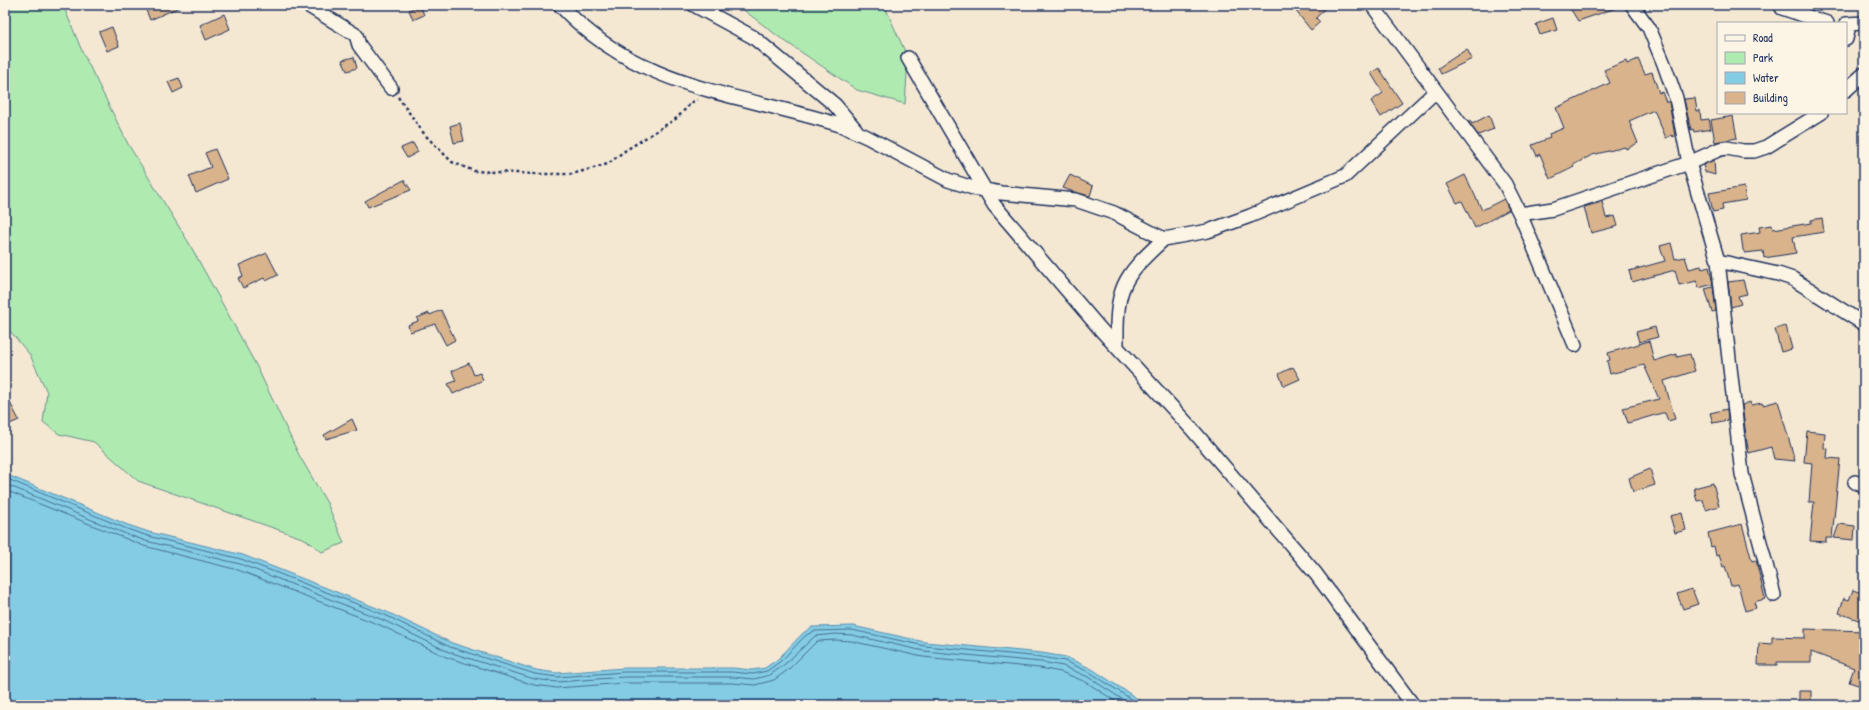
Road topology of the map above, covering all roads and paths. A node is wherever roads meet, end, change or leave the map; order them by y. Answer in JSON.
{"nodes":[{"id":1,"x":307,"y":5,"type":"edge"},
{"id":2,"x":560,"y":5,"type":"edge"},
{"id":3,"x":694,"y":5,"type":"edge"},
{"id":4,"x":1372,"y":5,"type":"edge"},
{"id":5,"x":1632,"y":5,"type":"edge"},
{"id":6,"x":1780,"y":5,"type":"edge"},
{"id":7,"x":1824,"y":22,"type":"edge"},
{"id":8,"x":1864,"y":23,"type":"edge"},
{"id":9,"x":1848,"y":24,"type":"edge"},
{"id":10,"x":908,"y":58,"type":"dead end"},
{"id":11,"x":1864,"y":74,"type":"edge"},
{"id":12,"x":391,"y":88,"type":"joint"},
{"id":13,"x":1847,"y":89,"type":"edge"},
{"id":14,"x":1436,"y":91,"type":"junction"},
{"id":15,"x":717,"y":93,"type":"junction"},
{"id":16,"x":1819,"y":114,"type":"edge"},
{"id":17,"x":857,"y":132,"type":"junction"},
{"id":18,"x":1689,"y":163,"type":"junction"},
{"id":19,"x":985,"y":190,"type":"junction"},
{"id":20,"x":1520,"y":214,"type":"junction"},
{"id":21,"x":1164,"y":239,"type":"junction"},
{"id":22,"x":1718,"y":261,"type":"junction"},
{"id":23,"x":1864,"y":324,"type":"edge"},
{"id":24,"x":1575,"y":345,"type":"dead end"},
{"id":25,"x":1117,"y":347,"type":"junction"},
{"id":26,"x":1774,"y":595,"type":"dead end"},
{"id":27,"x":1413,"y":705,"type":"edge"}],
"edges":[{"from":1,"to":12,"type":"street"},
{"from":2,"to":15,"type":"street"},
{"from":3,"to":17,"type":"street"},
{"from":4,"to":14,"type":"street"},
{"from":5,"to":18,"type":"street"},
{"from":6,"to":7,"type":"street"},
{"from":8,"to":9,"type":"street"},
{"from":10,"to":19,"type":"street"},
{"from":11,"to":13,"type":"street"},
{"from":12,"to":15,"type":"path"},
{"from":14,"to":20,"type":"street"},
{"from":14,"to":21,"type":"street"},
{"from":15,"to":17,"type":"street"},
{"from":16,"to":18,"type":"street"},
{"from":17,"to":19,"type":"street"},
{"from":18,"to":20,"type":"street"},
{"from":18,"to":22,"type":"street"},
{"from":19,"to":21,"type":"street"},
{"from":19,"to":25,"type":"street"},
{"from":20,"to":24,"type":"street"},
{"from":21,"to":25,"type":"street"},
{"from":22,"to":23,"type":"street"},
{"from":22,"to":26,"type":"street"},
{"from":25,"to":27,"type":"street"}]}
